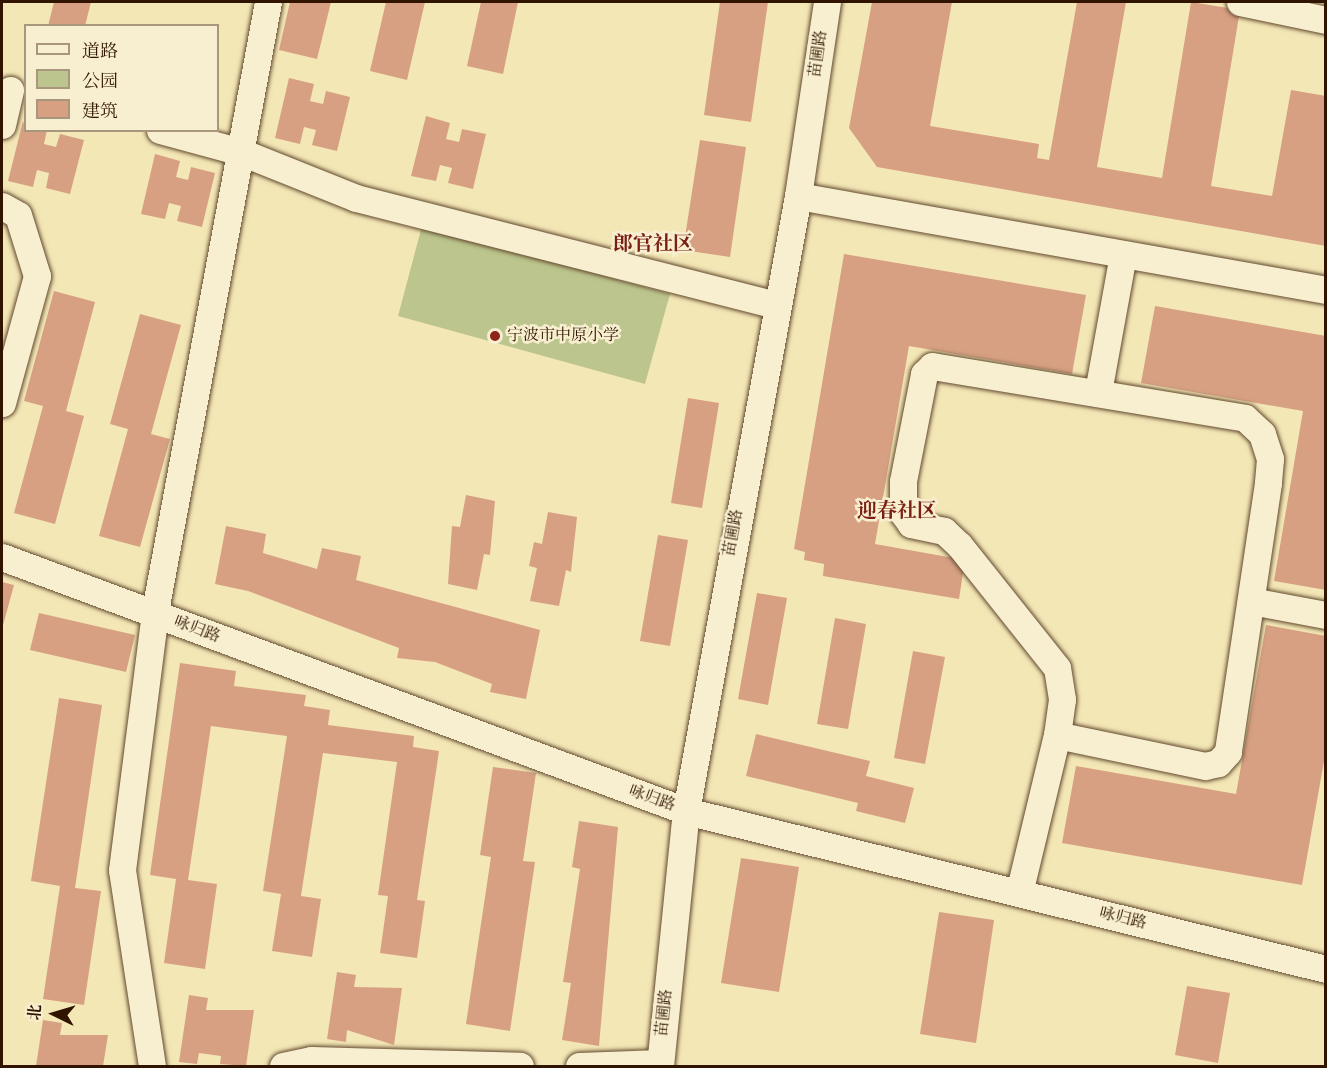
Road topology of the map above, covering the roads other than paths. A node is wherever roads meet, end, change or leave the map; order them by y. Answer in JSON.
{"nodes":[{"id":1,"x":268,"y":2,"type":"edge"},
{"id":2,"x":827,"y":2,"type":"edge"},
{"id":3,"x":1240,"y":2,"type":"edge"},
{"id":4,"x":1326,"y":20,"type":"edge"},
{"id":5,"x":12,"y":91,"type":"edge"},
{"id":6,"x":2,"y":125,"type":"edge"},
{"id":7,"x":166,"y":132,"type":"edge"},
{"id":8,"x":241,"y":152,"type":"junction"},
{"id":9,"x":798,"y":196,"type":"junction"},
{"id":10,"x":2,"y":207,"type":"edge"},
{"id":11,"x":1123,"y":254,"type":"junction"},
{"id":12,"x":1326,"y":290,"type":"edge"},
{"id":13,"x":776,"y":305,"type":"junction"},
{"id":14,"x":1098,"y":392,"type":"junction"},
{"id":15,"x":2,"y":402,"type":"edge"},
{"id":16,"x":2,"y":557,"type":"edge"},
{"id":17,"x":1251,"y":601,"type":"junction"},
{"id":18,"x":155,"y":611,"type":"junction"},
{"id":19,"x":1326,"y":615,"type":"edge"},
{"id":20,"x":1057,"y":735,"type":"junction"},
{"id":21,"x":686,"y":811,"type":"junction"},
{"id":22,"x":1019,"y":893,"type":"junction"},
{"id":23,"x":1326,"y":969,"type":"edge"},
{"id":24,"x":660,"y":1065,"type":"edge"},
{"id":25,"x":152,"y":1066,"type":"edge"},
{"id":26,"x":283,"y":1066,"type":"edge"},
{"id":27,"x":520,"y":1066,"type":"edge"},
{"id":28,"x":579,"y":1066,"type":"edge"}],
"edges":[{"from":1,"to":8,"type":"street"},
{"from":2,"to":9,"type":"street","name":"苗圃路"},
{"from":3,"to":4,"type":"street"},
{"from":5,"to":6,"type":"street"},
{"from":7,"to":8,"type":"street"},
{"from":8,"to":13,"type":"street"},
{"from":8,"to":18,"type":"street"},
{"from":9,"to":11,"type":"street"},
{"from":9,"to":13,"type":"street","name":"苗圃路"},
{"from":10,"to":15,"type":"street"},
{"from":11,"to":12,"type":"street"},
{"from":11,"to":14,"type":"street"},
{"from":13,"to":21,"type":"street","name":"苗圃路"},
{"from":14,"to":17,"type":"street"},
{"from":14,"to":20,"type":"street"},
{"from":16,"to":18,"type":"street","name":"咏归路"},
{"from":17,"to":19,"type":"street"},
{"from":17,"to":20,"type":"street"},
{"from":18,"to":21,"type":"street","name":"咏归路"},
{"from":18,"to":25,"type":"street"},
{"from":20,"to":22,"type":"street"},
{"from":21,"to":22,"type":"street","name":"咏归路"},
{"from":21,"to":24,"type":"street","name":"苗圃路"},
{"from":22,"to":23,"type":"street","name":"咏归路"},
{"from":24,"to":28,"type":"street"},
{"from":26,"to":27,"type":"street"}]}
